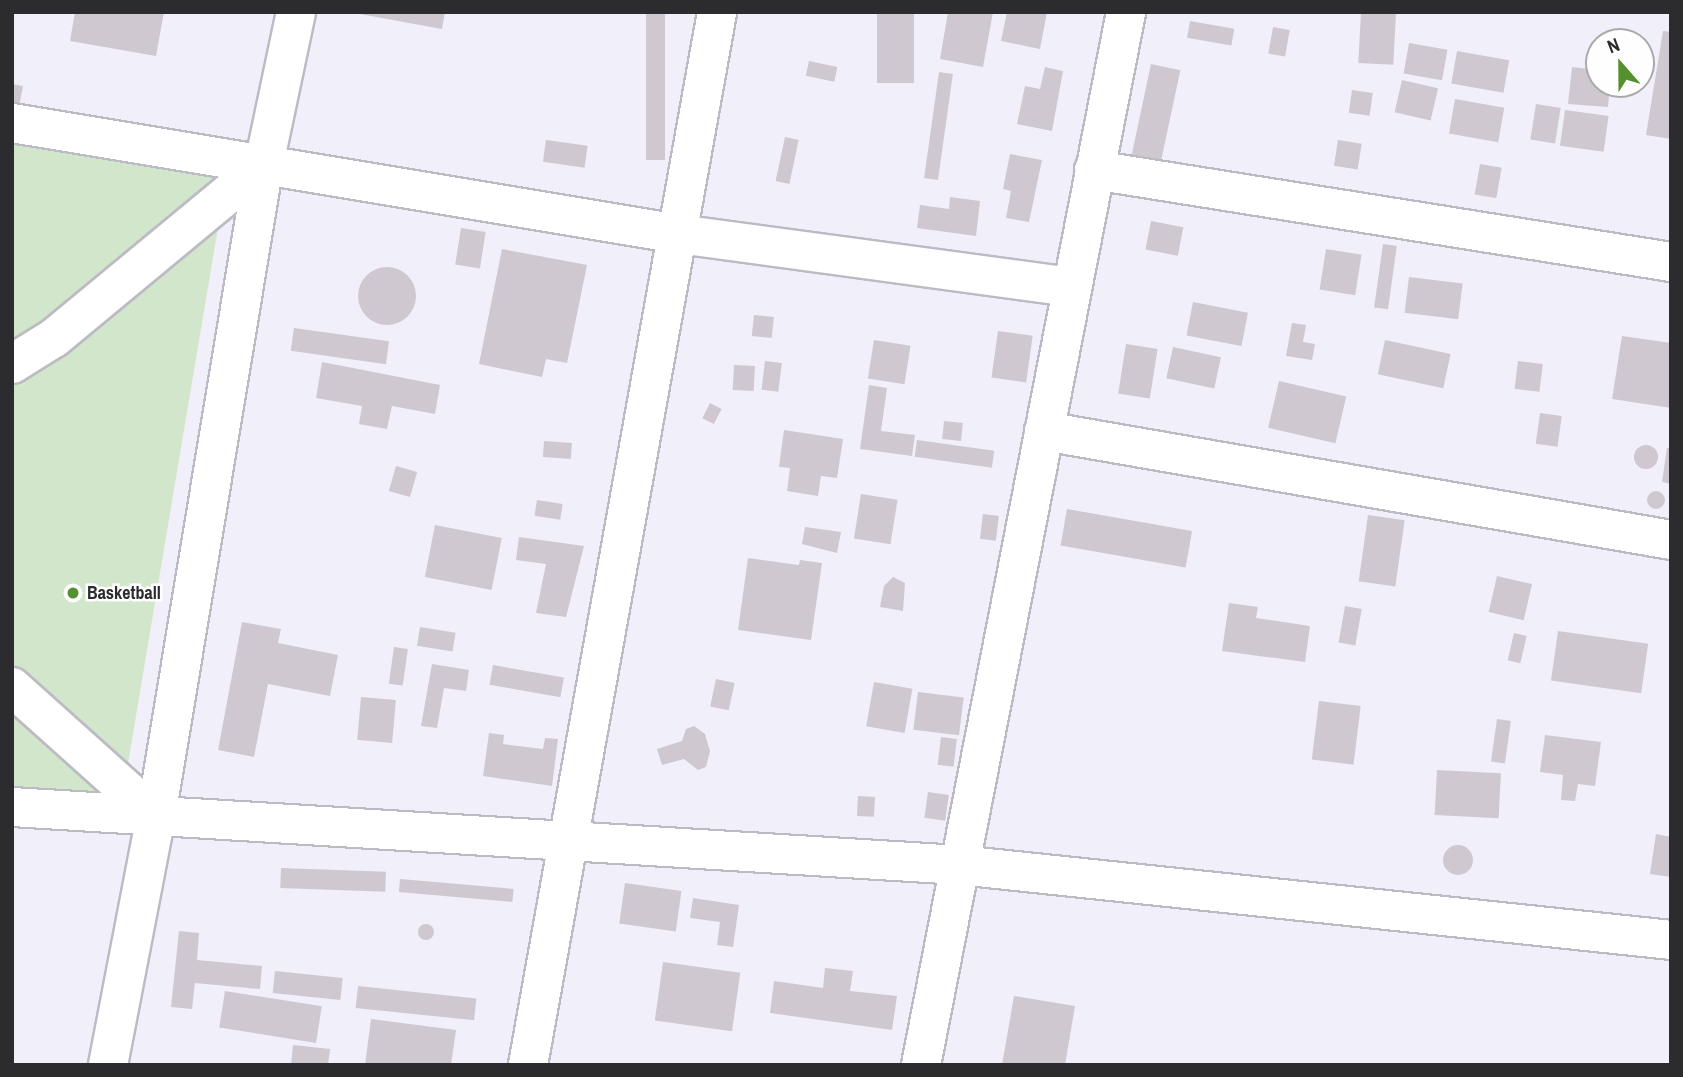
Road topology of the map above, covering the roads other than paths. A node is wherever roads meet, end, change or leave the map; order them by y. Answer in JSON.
{"nodes":[{"id":1,"x":296,"y":12,"type":"edge"},
{"id":2,"x":717,"y":12,"type":"edge"},
{"id":3,"x":1126,"y":12,"type":"edge"},
{"id":4,"x":12,"y":123,"type":"edge"},
{"id":5,"x":264,"y":164,"type":"junction"},
{"id":6,"x":1094,"y":170,"type":"junction"},
{"id":7,"x":679,"y":234,"type":"junction"},
{"id":8,"x":1671,"y":262,"type":"edge"},
{"id":9,"x":1071,"y":286,"type":"junction"},
{"id":10,"x":12,"y":364,"type":"edge"},
{"id":11,"x":1044,"y":430,"type":"junction"},
{"id":12,"x":1671,"y":540,"type":"edge"},
{"id":13,"x":12,"y":687,"type":"edge"},
{"id":14,"x":12,"y":807,"type":"edge"},
{"id":15,"x":156,"y":816,"type":"junction"},
{"id":16,"x":567,"y":841,"type":"junction"},
{"id":17,"x":959,"y":865,"type":"junction"},
{"id":18,"x":1671,"y":940,"type":"edge"},
{"id":19,"x":108,"y":1065,"type":"edge"},
{"id":20,"x":528,"y":1065,"type":"edge"},
{"id":21,"x":921,"y":1065,"type":"edge"}],
"edges":[{"from":1,"to":5,"type":"street"},
{"from":2,"to":7,"type":"street"},
{"from":3,"to":6,"type":"street"},
{"from":4,"to":5,"type":"street"},
{"from":5,"to":7,"type":"street"},
{"from":5,"to":10,"type":"street"},
{"from":5,"to":15,"type":"street"},
{"from":6,"to":8,"type":"street"},
{"from":6,"to":9,"type":"street"},
{"from":7,"to":9,"type":"street"},
{"from":7,"to":16,"type":"street"},
{"from":9,"to":11,"type":"street"},
{"from":11,"to":12,"type":"street"},
{"from":11,"to":17,"type":"street"},
{"from":13,"to":15,"type":"street"},
{"from":14,"to":15,"type":"street"},
{"from":15,"to":16,"type":"street"},
{"from":15,"to":19,"type":"street"},
{"from":16,"to":17,"type":"street"},
{"from":16,"to":20,"type":"street"},
{"from":17,"to":18,"type":"street"},
{"from":17,"to":21,"type":"street"}]}
